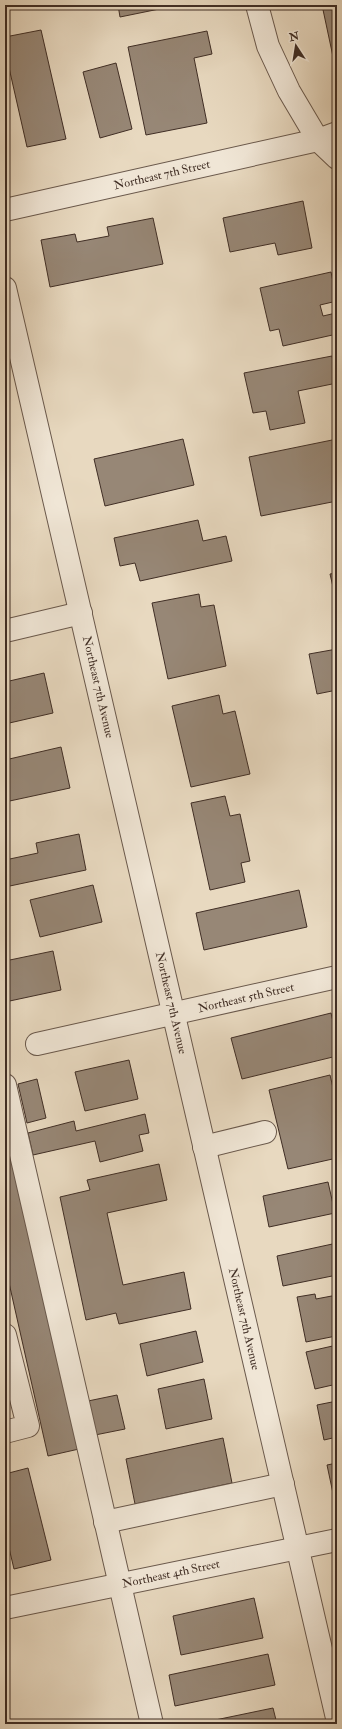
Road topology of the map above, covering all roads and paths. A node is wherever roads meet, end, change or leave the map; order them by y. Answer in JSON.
{"nodes":[{"id":1,"x":257,"y":5,"type":"edge"},
{"id":2,"x":328,"y":137,"type":"edge"},
{"id":3,"x":337,"y":158,"type":"edge"},
{"id":4,"x":5,"y":210,"type":"edge"},
{"id":5,"x":5,"y":288,"type":"edge"},
{"id":6,"x":81,"y":613,"type":"junction"},
{"id":7,"x":5,"y":631,"type":"edge"},
{"id":8,"x":337,"y":978,"type":"edge"},
{"id":9,"x":174,"y":1014,"type":"junction"},
{"id":10,"x":37,"y":1044,"type":"dead end"},
{"id":11,"x":5,"y":1085,"type":"edge"},
{"id":12,"x":265,"y":1132,"type":"dead end"},
{"id":13,"x":204,"y":1146,"type":"junction"},
{"id":14,"x":6,"y":1339,"type":"edge"},
{"id":15,"x":5,"y":1432,"type":"edge"},
{"id":16,"x":283,"y":1484,"type":"junction"},
{"id":17,"x":105,"y":1522,"type":"junction"},
{"id":18,"x":337,"y":1540,"type":"edge"},
{"id":19,"x":298,"y":1548,"type":"junction"},
{"id":20,"x":119,"y":1585,"type":"junction"},
{"id":21,"x":5,"y":1608,"type":"edge"},
{"id":22,"x":337,"y":1718,"type":"edge"},
{"id":23,"x":152,"y":1724,"type":"edge"}],
"edges":[{"from":1,"to":2,"type":"street"},
{"from":2,"to":3,"type":"street"},
{"from":2,"to":4,"type":"street","name":"Northeast 7th Street"},
{"from":5,"to":6,"type":"street","name":"Northeast 7th Avenue"},
{"from":6,"to":7,"type":"street"},
{"from":6,"to":9,"type":"street","name":"Northeast 7th Avenue"},
{"from":8,"to":9,"type":"street","name":"Northeast 5th Street"},
{"from":9,"to":10,"type":"street","name":"Northeast 5th Street"},
{"from":9,"to":13,"type":"street","name":"Northeast 7th Avenue"},
{"from":11,"to":17,"type":"street"},
{"from":12,"to":13,"type":"street"},
{"from":13,"to":16,"type":"street","name":"Northeast 7th Avenue"},
{"from":14,"to":15,"type":"street"},
{"from":16,"to":17,"type":"street"},
{"from":16,"to":19,"type":"street","name":"Northeast 7th Avenue"},
{"from":17,"to":20,"type":"street"},
{"from":18,"to":19,"type":"street","name":"Northeast 4th Street"},
{"from":19,"to":20,"type":"street","name":"Northeast 4th Street"},
{"from":19,"to":22,"type":"street","name":"Northeast 7th Avenue"},
{"from":20,"to":21,"type":"street","name":"Northeast 4th Street"},
{"from":20,"to":23,"type":"street"}]}
